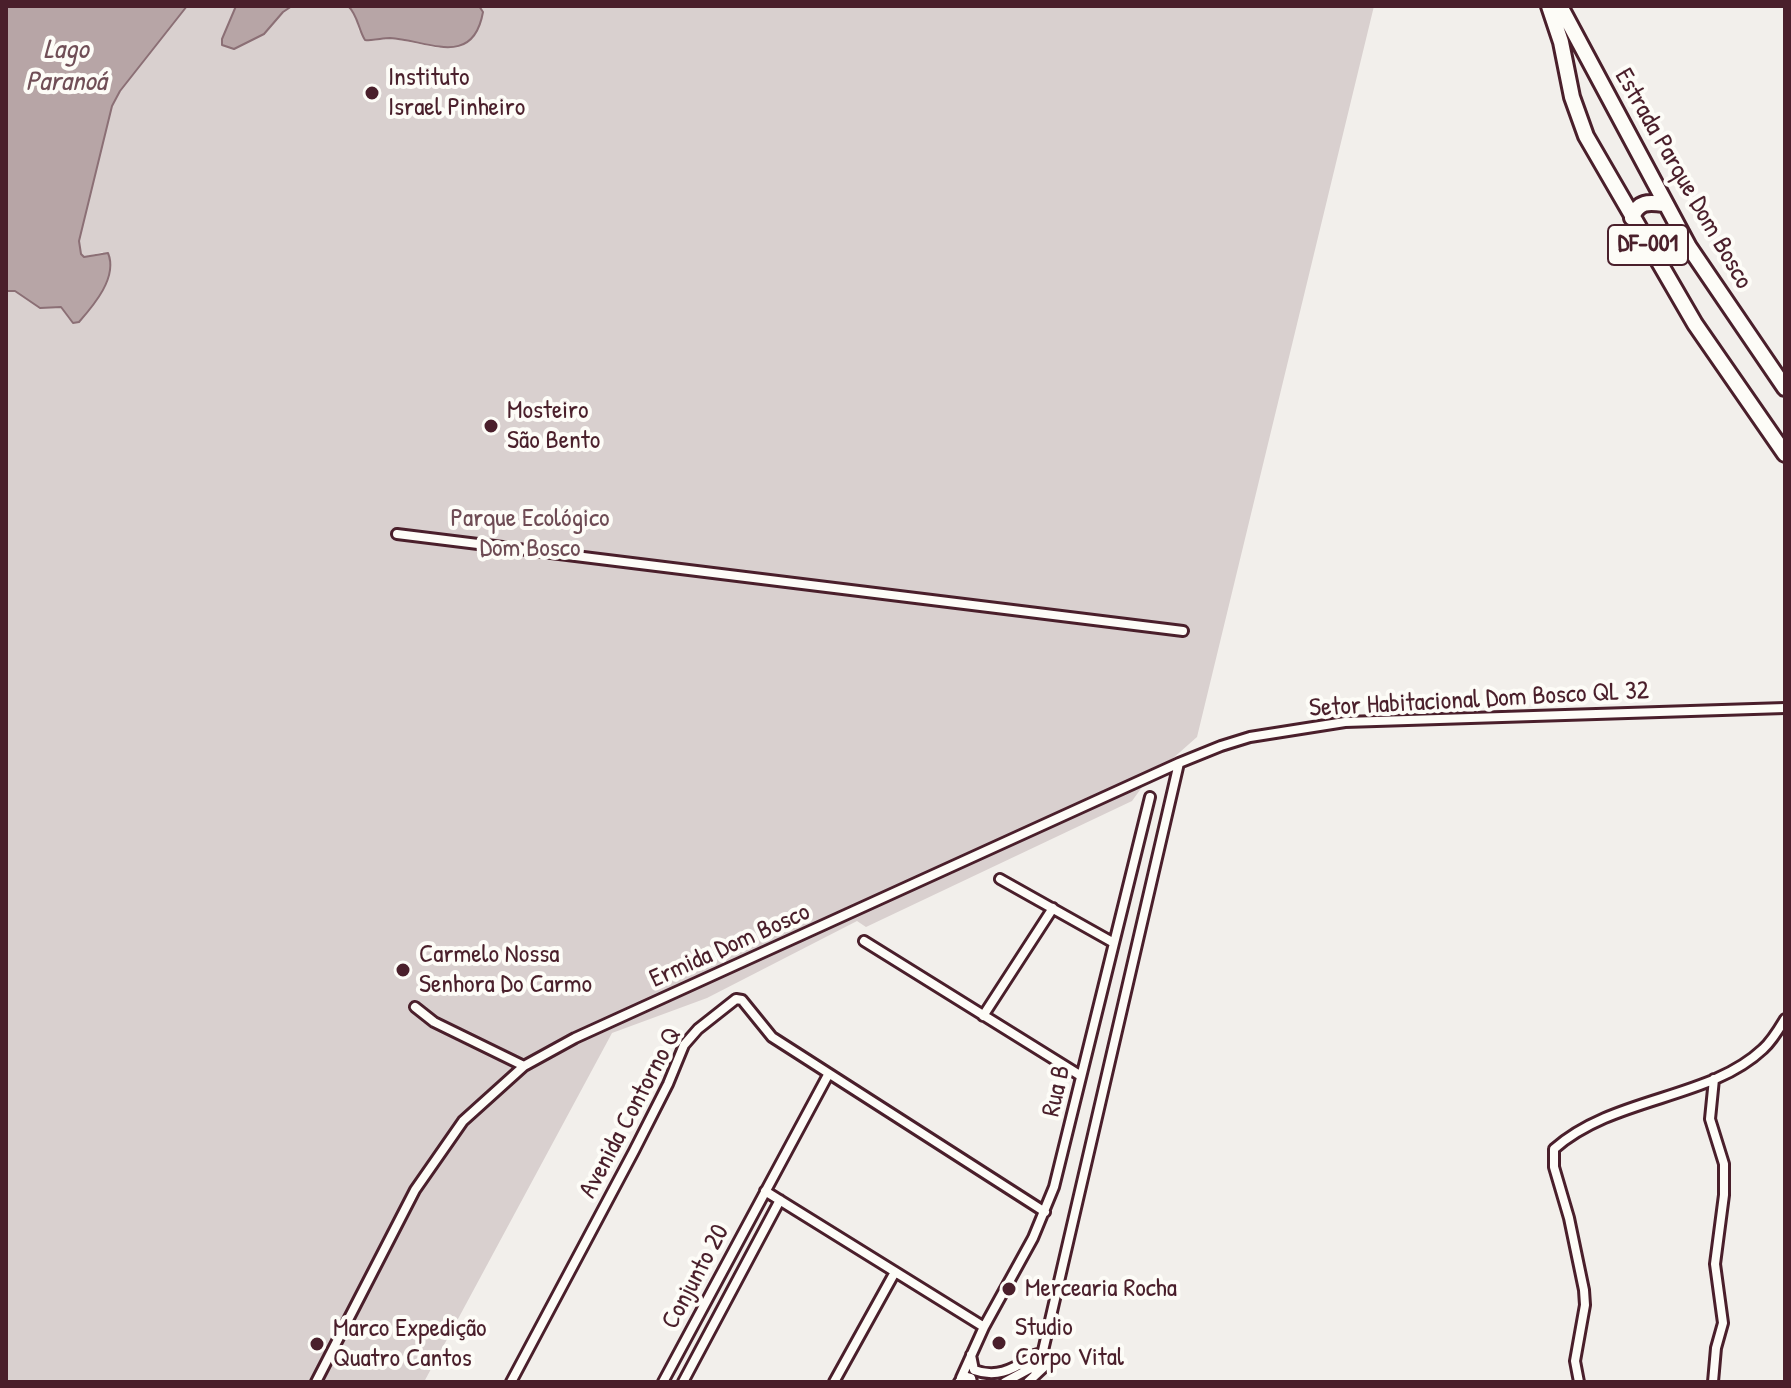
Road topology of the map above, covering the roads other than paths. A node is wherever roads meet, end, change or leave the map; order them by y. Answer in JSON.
{"nodes":[{"id":1,"x":1554,"y":9,"type":"edge"},
{"id":2,"x":1664,"y":204,"type":"junction"},
{"id":3,"x":1632,"y":218,"type":"junction"},
{"id":4,"x":1785,"y":388,"type":"edge"},
{"id":5,"x":1785,"y":454,"type":"edge"},
{"id":6,"x":397,"y":534,"type":"dead end"},
{"id":7,"x":1183,"y":631,"type":"dead end"},
{"id":8,"x":1785,"y":708,"type":"edge"},
{"id":9,"x":1179,"y":763,"type":"junction"},
{"id":10,"x":1150,"y":797,"type":"dead end"},
{"id":11,"x":1000,"y":879,"type":"dead end"},
{"id":12,"x":1053,"y":908,"type":"junction"},
{"id":13,"x":864,"y":941,"type":"dead end"},
{"id":14,"x":1114,"y":943,"type":"junction"},
{"id":15,"x":415,"y":1007,"type":"dead end"},
{"id":16,"x":983,"y":1016,"type":"junction"},
{"id":17,"x":1785,"y":1019,"type":"edge"},
{"id":18,"x":524,"y":1066,"type":"junction"},
{"id":19,"x":828,"y":1075,"type":"junction"},
{"id":20,"x":1081,"y":1076,"type":"junction"},
{"id":21,"x":1714,"y":1079,"type":"junction"},
{"id":22,"x":765,"y":1191,"type":"junction"},
{"id":23,"x":780,"y":1200,"type":"junction"},
{"id":24,"x":1045,"y":1212,"type":"junction"},
{"id":25,"x":895,"y":1272,"type":"junction"},
{"id":26,"x":984,"y":1327,"type":"junction"},
{"id":27,"x":971,"y":1355,"type":"junction"},
{"id":28,"x":1042,"y":1355,"type":"junction"},
{"id":29,"x":1032,"y":1367,"type":"junction"},
{"id":30,"x":978,"y":1375,"type":"edge"},
{"id":31,"x":964,"y":1380,"type":"edge"},
{"id":32,"x":316,"y":1382,"type":"edge"},
{"id":33,"x":511,"y":1382,"type":"edge"},
{"id":34,"x":663,"y":1382,"type":"edge"},
{"id":35,"x":683,"y":1382,"type":"edge"},
{"id":36,"x":834,"y":1382,"type":"edge"},
{"id":37,"x":1005,"y":1382,"type":"edge"},
{"id":38,"x":1021,"y":1382,"type":"edge"},
{"id":39,"x":1028,"y":1382,"type":"edge"},
{"id":40,"x":1579,"y":1382,"type":"edge"},
{"id":41,"x":1713,"y":1382,"type":"edge"}],
"edges":[{"from":1,"to":2,"type":"main road","name":"Estrada Parque Dom Bosco","number":"DF-001"},
{"from":1,"to":3,"type":"main road","name":"Estrada Parque Dom Bosco","number":"DF-001"},
{"from":2,"to":3,"type":"main road"},
{"from":2,"to":4,"type":"main road","name":"Estrada Parque Dom Bosco","number":"DF-001"},
{"from":3,"to":5,"type":"main road","name":"Estrada Parque Dom Bosco","number":"DF-001"},
{"from":6,"to":7,"type":"street"},
{"from":8,"to":9,"type":"street","name":"Setor Habitacional Dom Bosco QL 32"},
{"from":9,"to":18,"type":"street","name":"Ermida Dom Bosco"},
{"from":9,"to":28,"type":"street"},
{"from":10,"to":14,"type":"street","name":"Rua B"},
{"from":11,"to":12,"type":"street"},
{"from":12,"to":14,"type":"street"},
{"from":12,"to":16,"type":"street"},
{"from":13,"to":16,"type":"street"},
{"from":14,"to":20,"type":"street","name":"Rua B"},
{"from":15,"to":18,"type":"street"},
{"from":16,"to":20,"type":"street"},
{"from":17,"to":21,"type":"street"},
{"from":18,"to":32,"type":"street","name":"Ermida Dom Bosco"},
{"from":19,"to":22,"type":"street","name":"Conjunto 20"},
{"from":19,"to":24,"type":"street","name":"Avenida Contorno Q"},
{"from":19,"to":33,"type":"street","name":"Avenida Contorno Q"},
{"from":20,"to":24,"type":"street","name":"Rua B"},
{"from":21,"to":40,"type":"street"},
{"from":21,"to":41,"type":"street"},
{"from":22,"to":23,"type":"street"},
{"from":22,"to":34,"type":"street","name":"Conjunto 20"},
{"from":23,"to":25,"type":"street"},
{"from":23,"to":35,"type":"street","name":"Conjunto 20"},
{"from":24,"to":26,"type":"street","name":"Rua B"},
{"from":25,"to":26,"type":"street"},
{"from":25,"to":36,"type":"street"},
{"from":26,"to":27,"type":"street","name":"Rua B"},
{"from":27,"to":30,"type":"street"},
{"from":27,"to":31,"type":"street","name":"Rua B"},
{"from":28,"to":29,"type":"street"},
{"from":28,"to":29,"type":"street"},
{"from":29,"to":30,"type":"street"},
{"from":29,"to":37,"type":"street"},
{"from":29,"to":38,"type":"street"},
{"from":29,"to":39,"type":"street"},
{"from":30,"to":31,"type":"street"}]}
